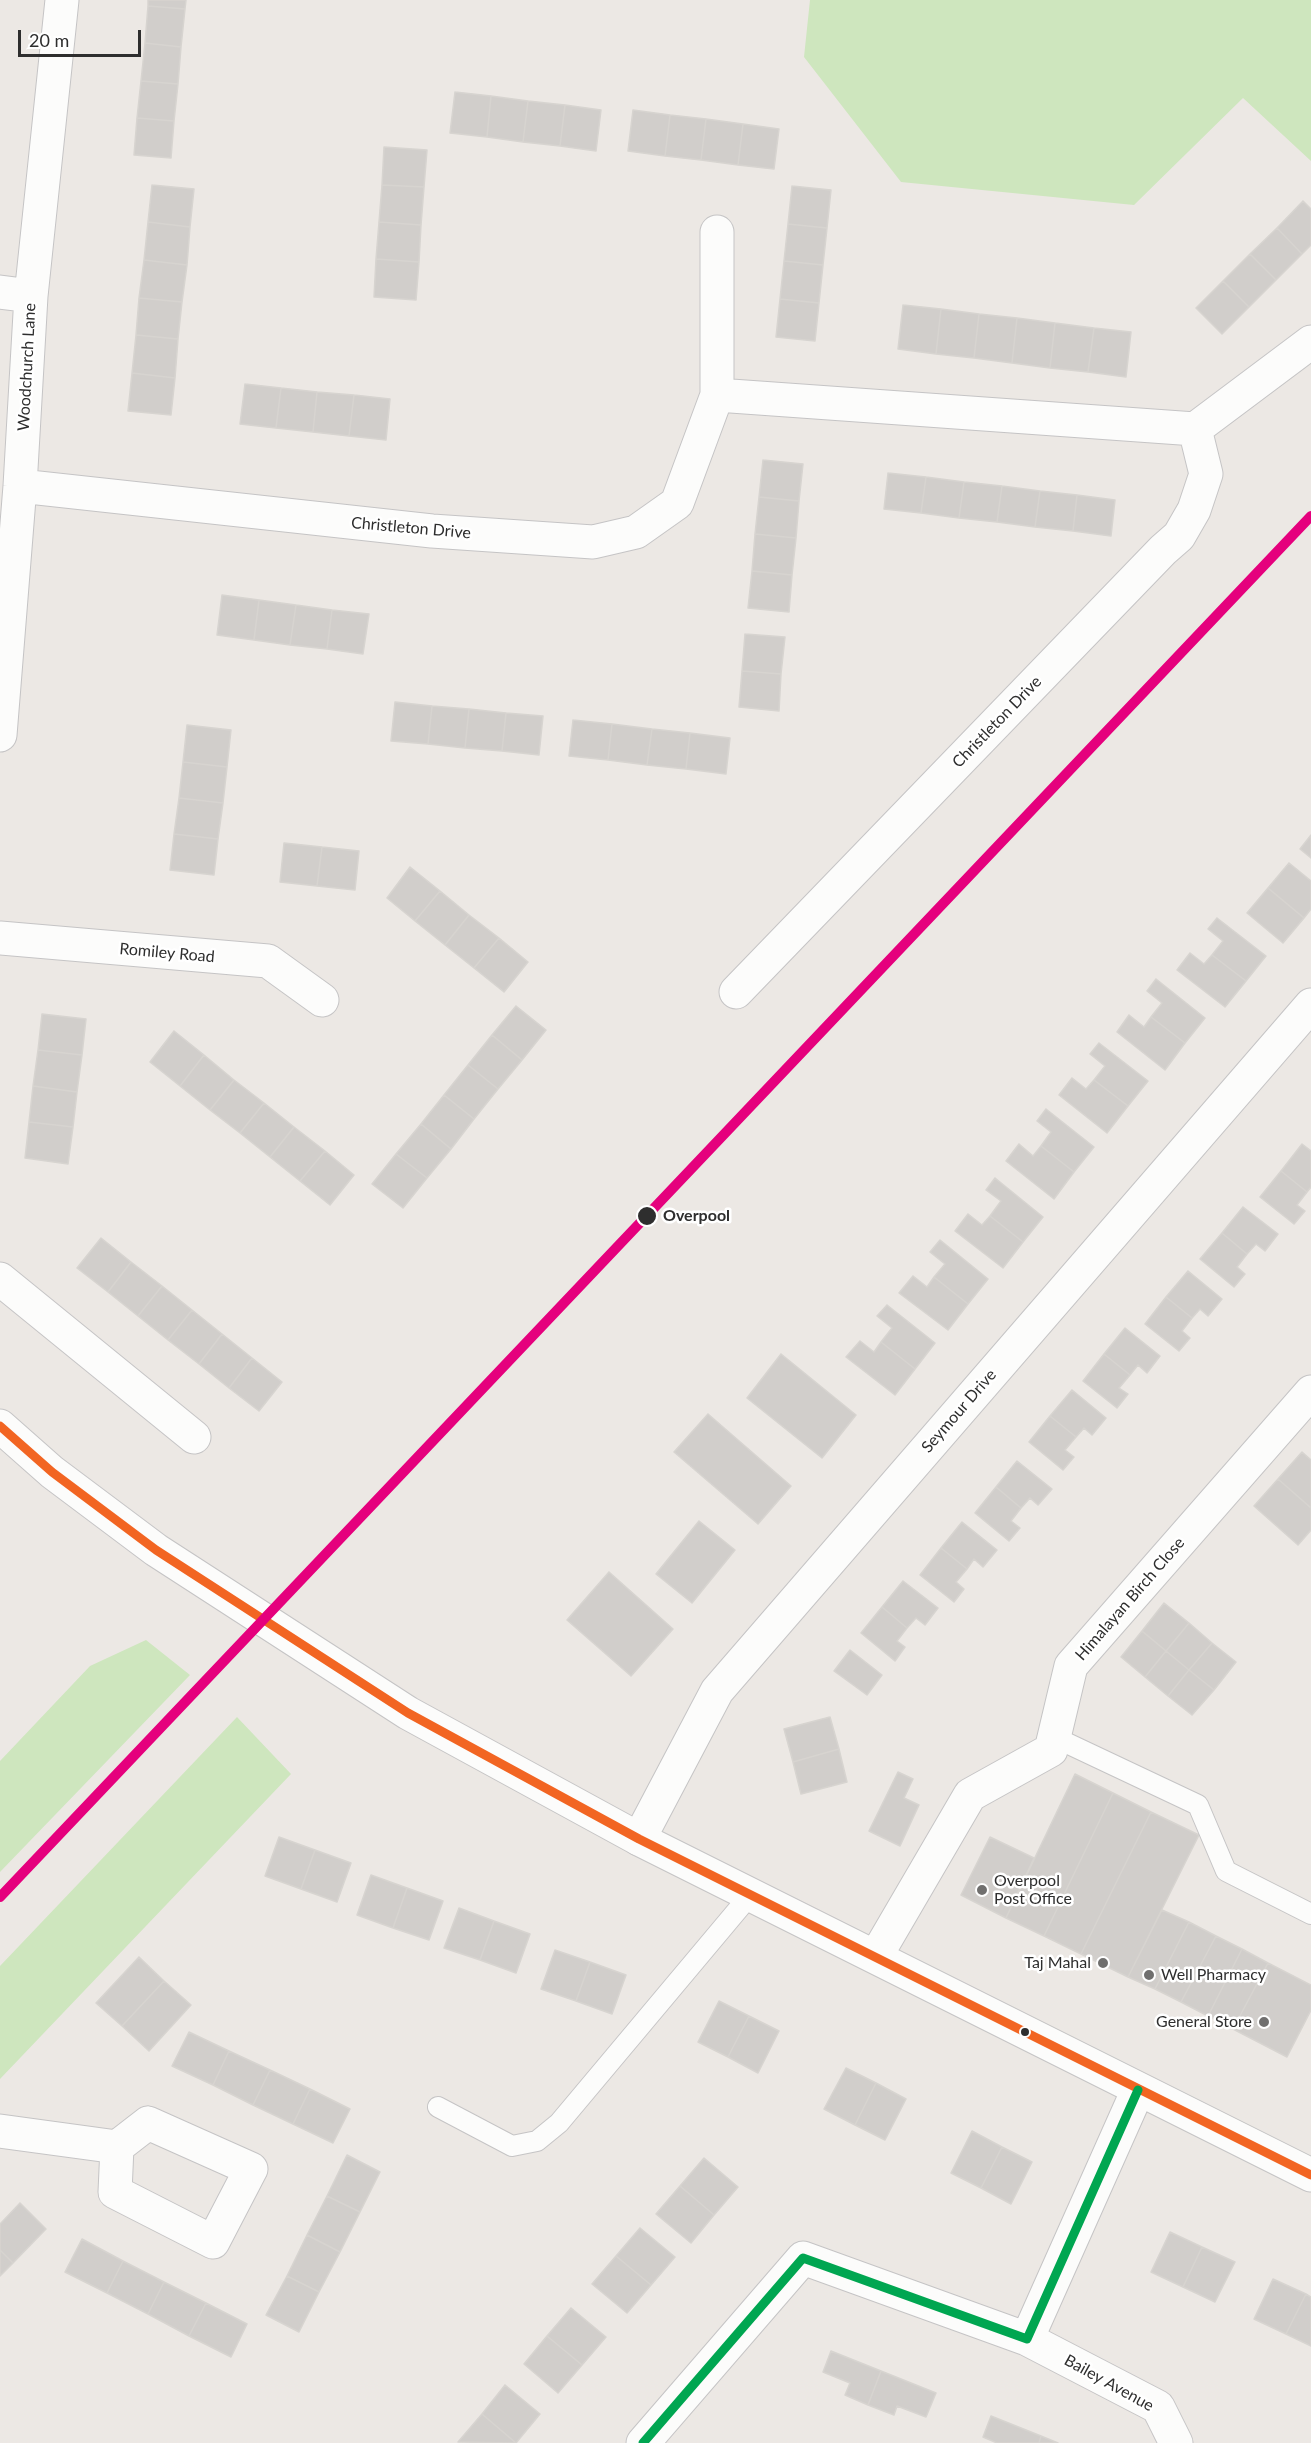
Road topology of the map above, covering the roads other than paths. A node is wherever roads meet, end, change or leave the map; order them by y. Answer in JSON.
{"nodes":[{"id":1,"x":62,"y":0,"type":"edge"},
{"id":2,"x":717,"y":232,"type":"dead end"},
{"id":3,"x":16,"y":294,"type":"edge"},
{"id":4,"x":1311,"y":342,"type":"edge"},
{"id":5,"x":717,"y":395,"type":"junction"},
{"id":6,"x":1195,"y":429,"type":"junction"},
{"id":7,"x":20,"y":486,"type":"junction"},
{"id":8,"x":0,"y":735,"type":"edge"},
{"id":9,"x":0,"y":938,"type":"edge"},
{"id":10,"x":736,"y":992,"type":"dead end"},
{"id":11,"x":322,"y":1000,"type":"dead end"},
{"id":12,"x":1311,"y":1005,"type":"edge"},
{"id":13,"x":0,"y":1279,"type":"edge"},
{"id":14,"x":1311,"y":1392,"type":"edge"},
{"id":15,"x":0,"y":1426,"type":"edge"},
{"id":16,"x":194,"y":1437,"type":"dead end"},
{"id":17,"x":1054,"y":1737,"type":"junction"},
{"id":18,"x":639,"y":1839,"type":"junction"},
{"id":19,"x":752,"y":1894,"type":"junction"},
{"id":20,"x":1311,"y":1914,"type":"edge"},
{"id":21,"x":876,"y":1956,"type":"junction"},
{"id":22,"x":1138,"y":2091,"type":"junction"},
{"id":23,"x":438,"y":2107,"type":"dead end"},
{"id":24,"x":0,"y":2132,"type":"edge"},
{"id":25,"x":117,"y":2147,"type":"dead end"},
{"id":26,"x":1311,"y":2175,"type":"edge"},
{"id":27,"x":1027,"y":2339,"type":"junction"},
{"id":28,"x":643,"y":2443,"type":"edge"},
{"id":29,"x":1176,"y":2443,"type":"edge"}],
"edges":[{"from":1,"to":3,"type":"street","name":"Woodchurch Lane"},
{"from":2,"to":5,"type":"street","name":"Christleton Drive"},
{"from":3,"to":7,"type":"street","name":"Woodchurch Lane"},
{"from":4,"to":6,"type":"street"},
{"from":5,"to":6,"type":"street"},
{"from":5,"to":7,"type":"street","name":"Christleton Drive"},
{"from":6,"to":10,"type":"street","name":"Christleton Drive"},
{"from":7,"to":8,"type":"street","name":"Woodchurch Lane"},
{"from":9,"to":11,"type":"street","name":"Romiley Road"},
{"from":12,"to":18,"type":"street","name":"Seymour Drive"},
{"from":13,"to":16,"type":"street"},
{"from":14,"to":17,"type":"street","name":"Himalayan Birch Close"},
{"from":15,"to":18,"type":"street"},
{"from":17,"to":20,"type":"lane"},
{"from":17,"to":21,"type":"street","name":"Himalayan Birch Close"},
{"from":18,"to":19,"type":"street"},
{"from":19,"to":21,"type":"street"},
{"from":19,"to":23,"type":"lane"},
{"from":21,"to":22,"type":"street"},
{"from":22,"to":26,"type":"street"},
{"from":22,"to":27,"type":"street"},
{"from":24,"to":25,"type":"street"},
{"from":27,"to":28,"type":"street","name":"Bailey Avenue"},
{"from":27,"to":29,"type":"street","name":"Bailey Avenue"}]}
